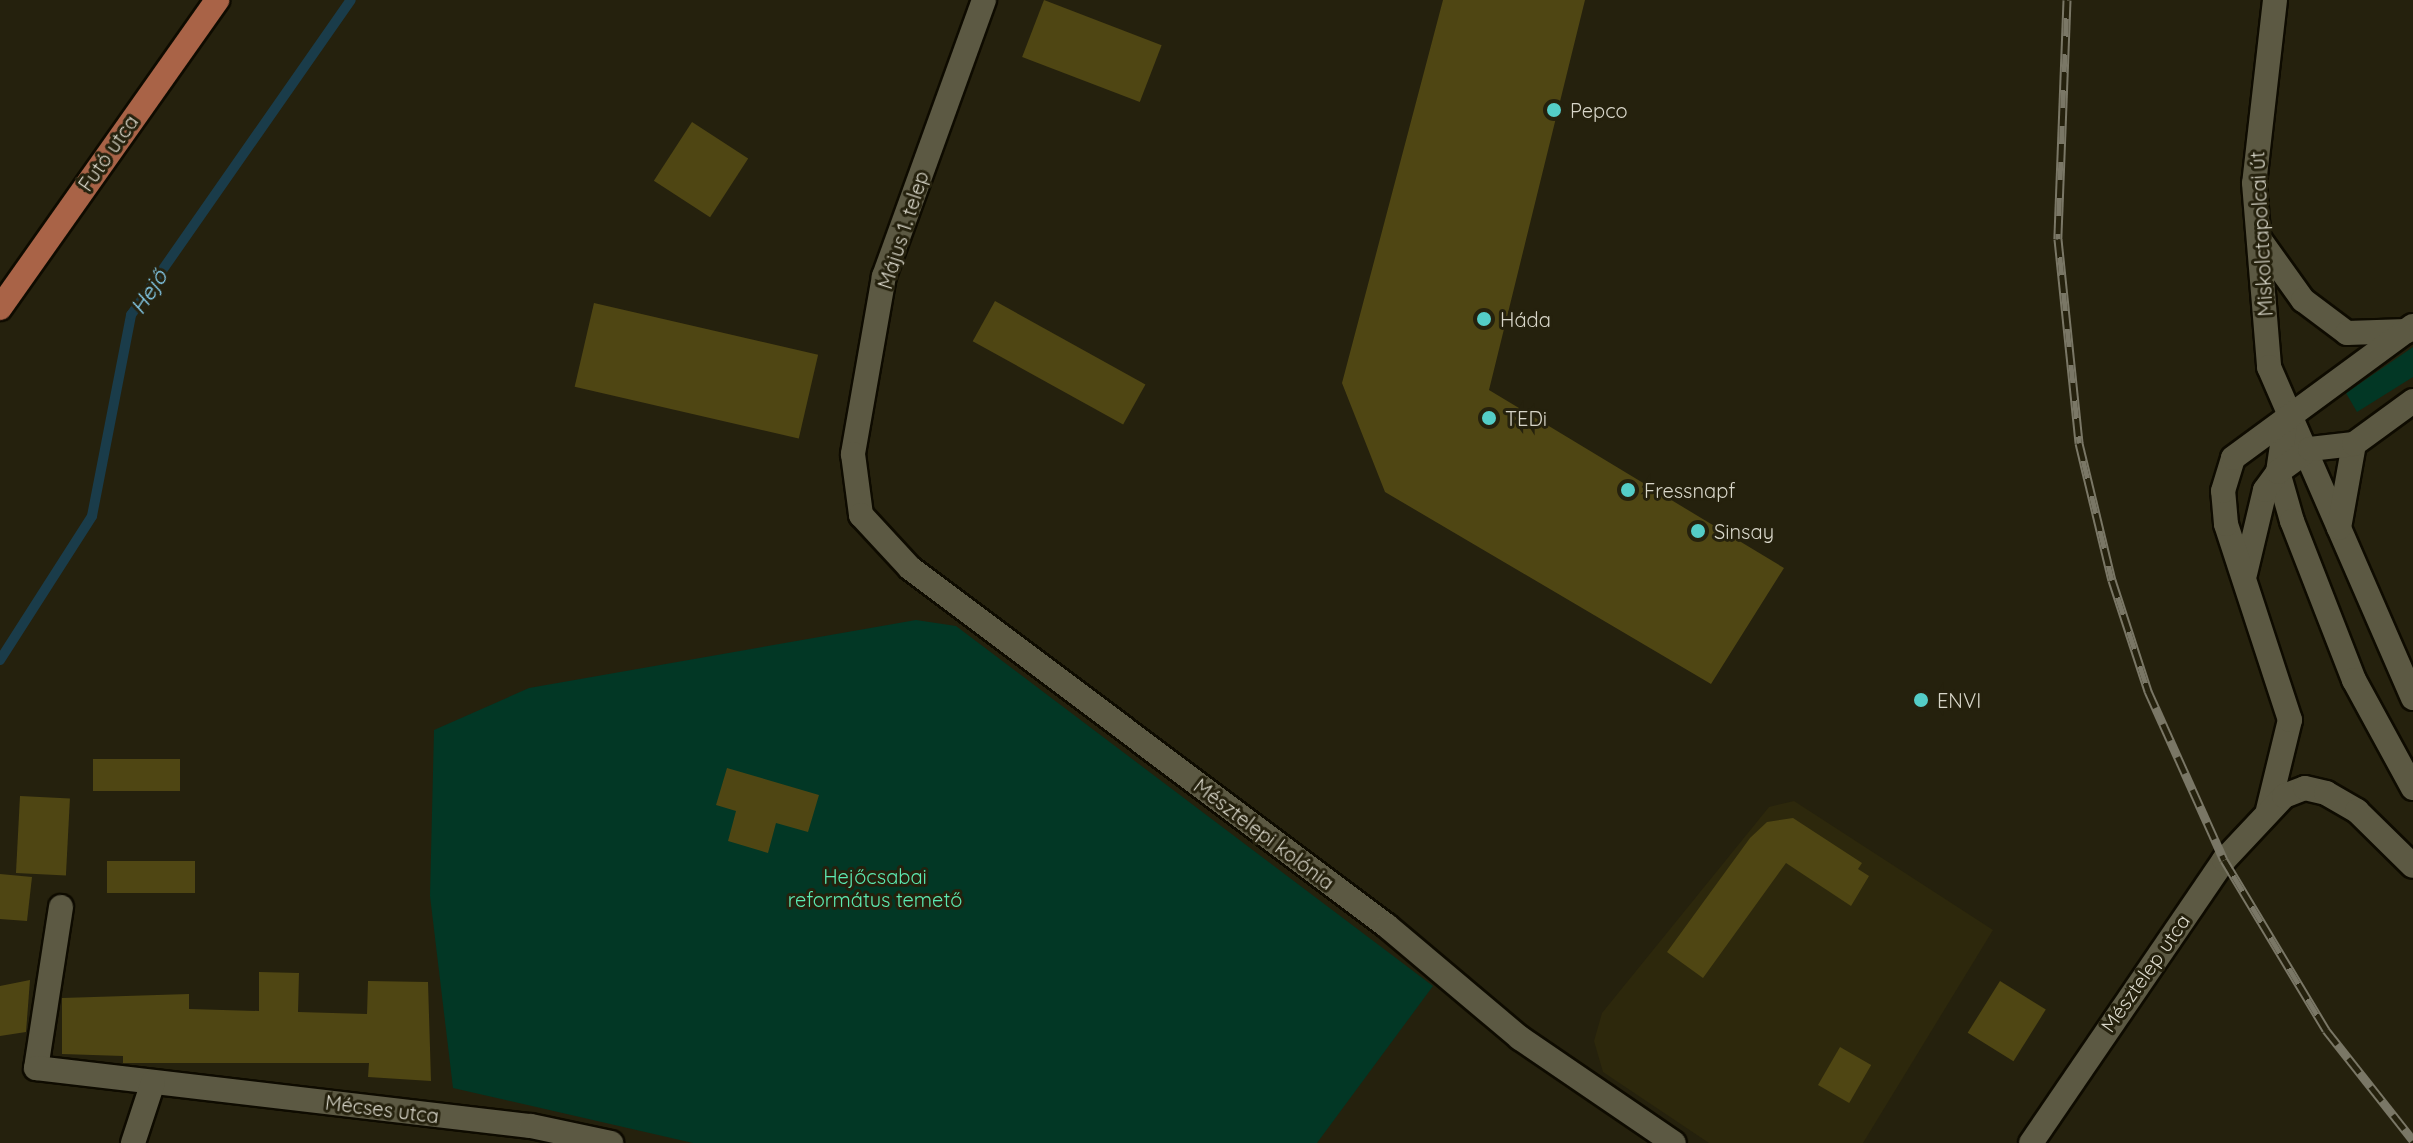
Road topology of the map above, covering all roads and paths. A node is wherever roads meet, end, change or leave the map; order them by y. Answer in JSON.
{"nodes":[{"id":1,"x":217,"y":0,"type":"edge"},
{"id":2,"x":984,"y":0,"type":"edge"},
{"id":3,"x":2275,"y":0,"type":"edge"},
{"id":4,"x":2260,"y":240,"type":"junction"},
{"id":5,"x":0,"y":308,"type":"edge"},
{"id":6,"x":2410,"y":329,"type":"edge"},
{"id":7,"x":2413,"y":401,"type":"edge"},
{"id":8,"x":2286,"y":418,"type":"junction"},
{"id":9,"x":2354,"y":444,"type":"junction"},
{"id":10,"x":2310,"y":449,"type":"junction"},
{"id":11,"x":2278,"y":472,"type":"junction"},
{"id":12,"x":861,"y":515,"type":"joint"},
{"id":13,"x":2338,"y":532,"type":"junction"},
{"id":14,"x":2245,"y":574,"type":"junction"},
{"id":15,"x":2413,"y":698,"type":"edge"},
{"id":16,"x":2413,"y":788,"type":"edge"},
{"id":17,"x":2268,"y":810,"type":"junction"},
{"id":18,"x":2413,"y":866,"type":"edge"},
{"id":19,"x":61,"y":907,"type":"dead end"},
{"id":20,"x":153,"y":1082,"type":"junction"},
{"id":21,"x":530,"y":1134,"type":"edge"},
{"id":22,"x":133,"y":1143,"type":"edge"},
{"id":23,"x":611,"y":1143,"type":"edge"},
{"id":24,"x":1674,"y":1143,"type":"edge"},
{"id":25,"x":2031,"y":1143,"type":"edge"}],
"edges":[{"from":1,"to":5,"type":"main road","name":"Futó utca"},
{"from":2,"to":12,"type":"street","name":"Május 1. telep"},
{"from":3,"to":4,"type":"street","name":"Miskolctapolcai út"},
{"from":4,"to":6,"type":"street"},
{"from":4,"to":8,"type":"street","name":"Miskolctapolcai út"},
{"from":6,"to":8,"type":"street","name":"Mésztelep utca"},
{"from":7,"to":9,"type":"street"},
{"from":8,"to":10,"type":"street","name":"Miskolctapolcai út"},
{"from":8,"to":11,"type":"street","name":"Miskolctapolcai út"},
{"from":8,"to":14,"type":"street","name":"Mésztelep utca"},
{"from":9,"to":10,"type":"street"},
{"from":9,"to":13,"type":"street"},
{"from":10,"to":11,"type":"street"},
{"from":10,"to":13,"type":"street","name":"Miskolctapolcai út"},
{"from":11,"to":14,"type":"street"},
{"from":11,"to":16,"type":"street","name":"Miskolctapolcai út"},
{"from":12,"to":24,"type":"street","name":"Mésztelepi kolónia"},
{"from":13,"to":15,"type":"street","name":"Miskolctapolcai út"},
{"from":14,"to":17,"type":"street","name":"Mésztelep utca"},
{"from":17,"to":18,"type":"street","name":"Mésztelep utca"},
{"from":17,"to":25,"type":"street","name":"Mésztelep utca"},
{"from":19,"to":20,"type":"street","name":"Mécses utca"},
{"from":20,"to":21,"type":"street","name":"Mécses utca"},
{"from":20,"to":22,"type":"street"},
{"from":21,"to":23,"type":"street","name":"Mécses utca"}]}
